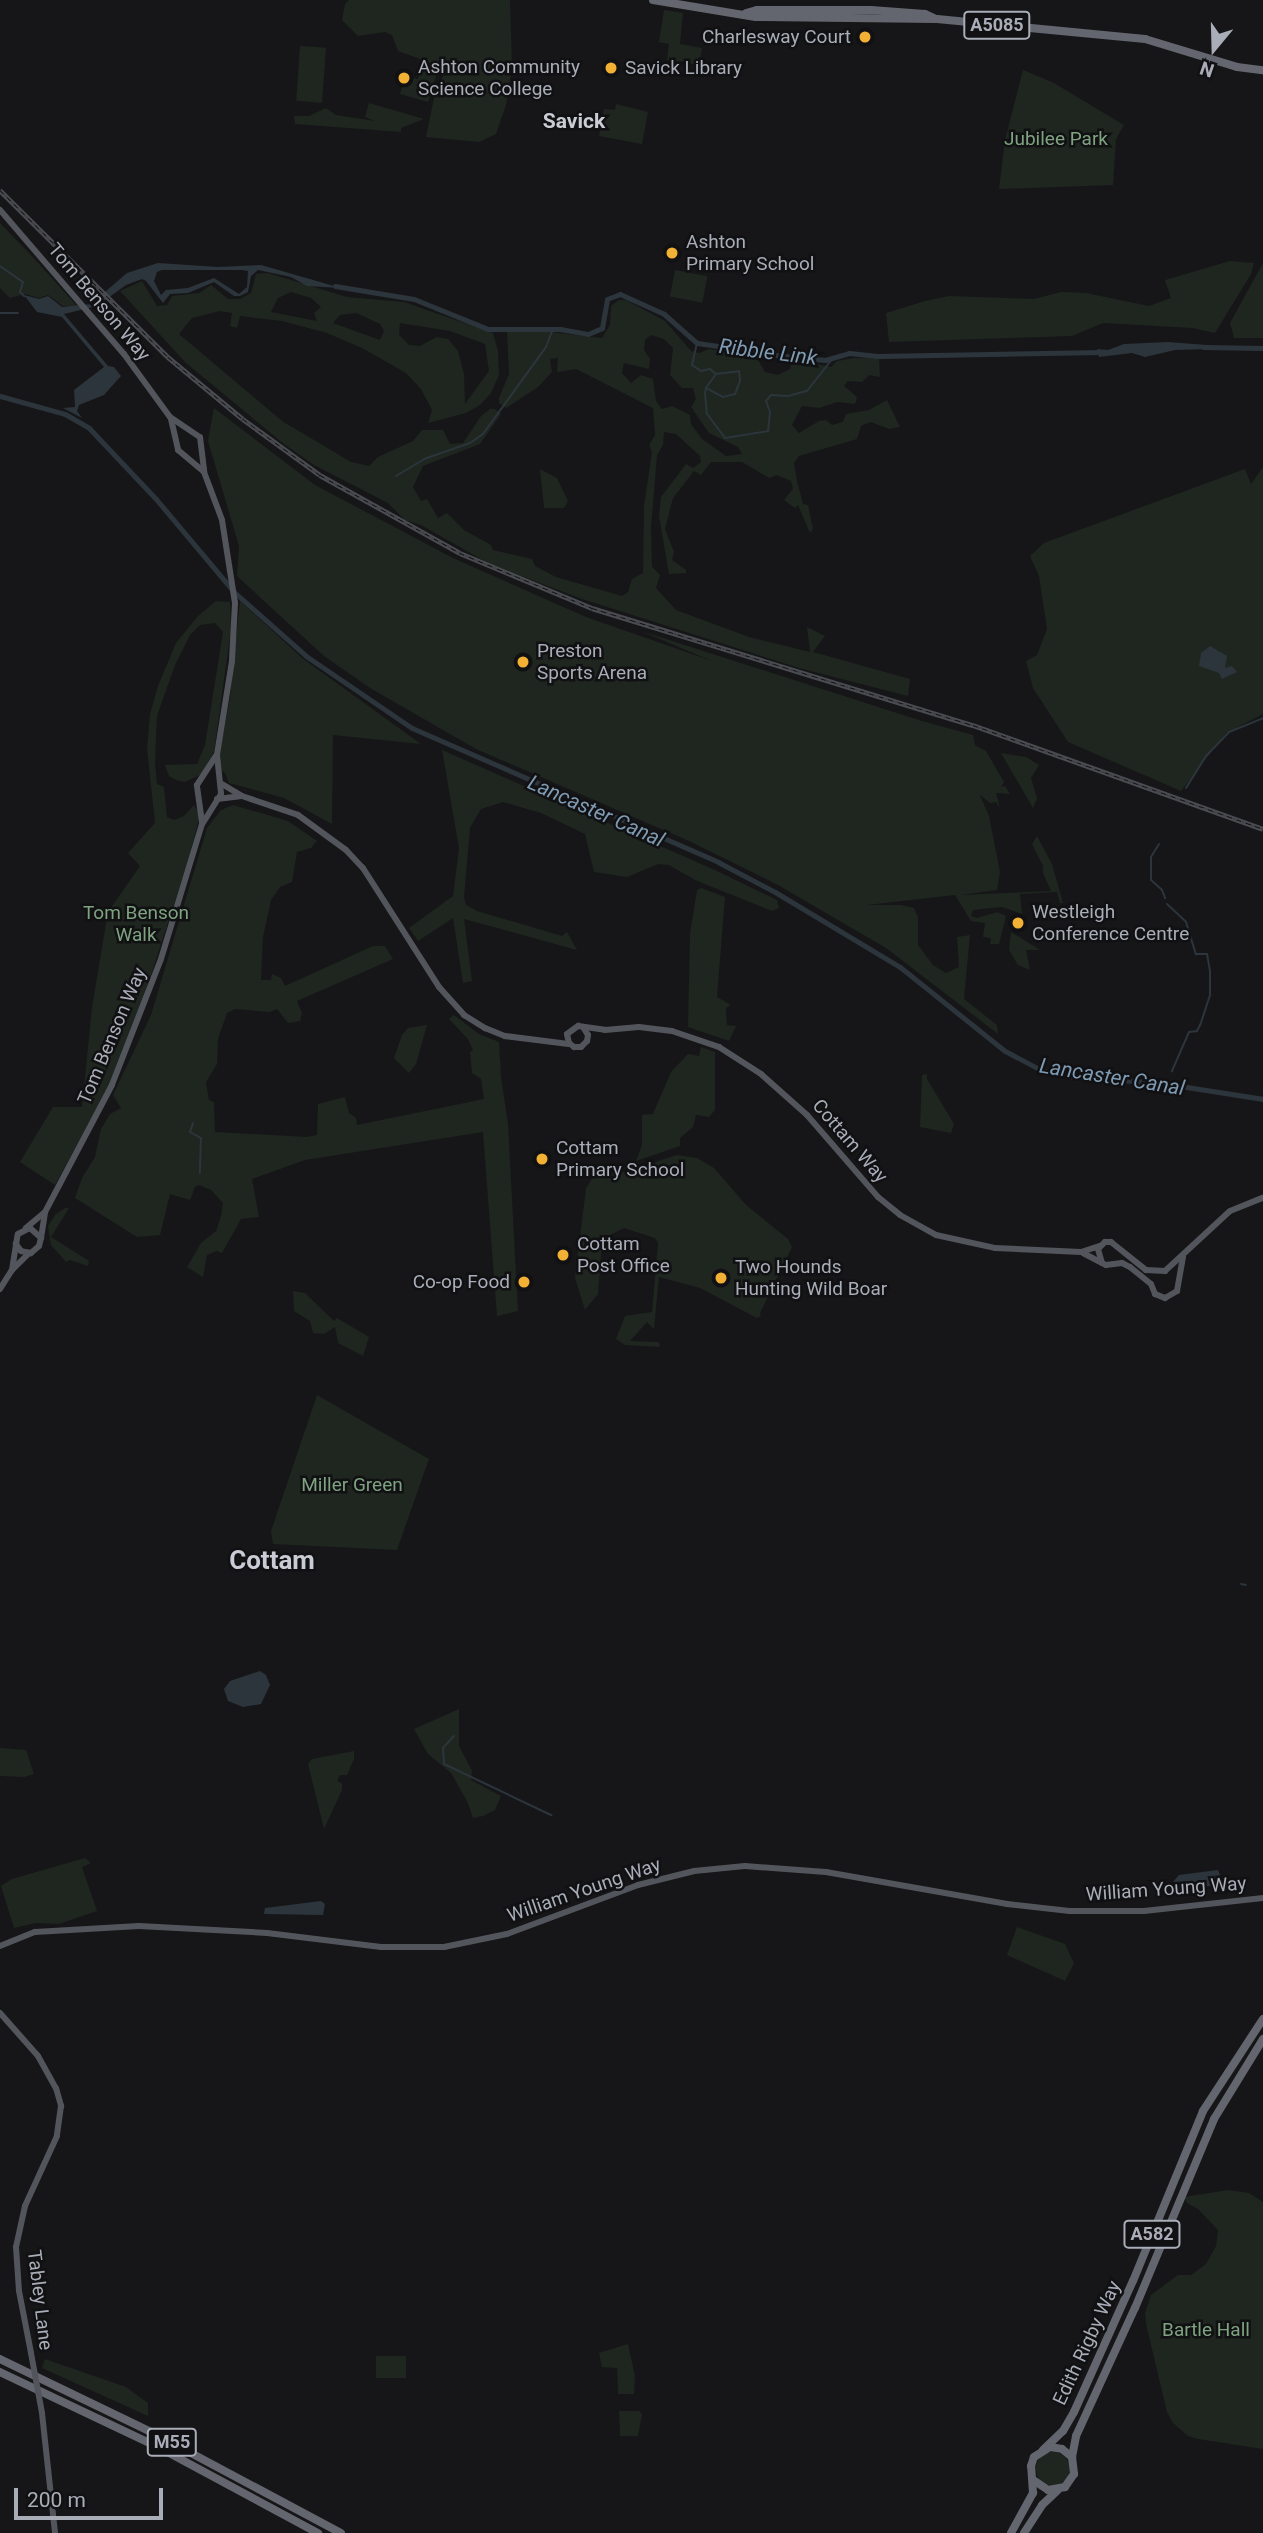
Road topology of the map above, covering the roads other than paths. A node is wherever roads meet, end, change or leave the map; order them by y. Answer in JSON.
{"nodes":[{"id":1,"x":653,"y":0,"type":"edge"},
{"id":2,"x":1263,"y":70,"type":"edge"},
{"id":3,"x":0,"y":210,"type":"edge"},
{"id":4,"x":170,"y":417,"type":"junction"},
{"id":5,"x":190,"y":430,"type":"junction"},
{"id":6,"x":176,"y":439,"type":"junction"},
{"id":7,"x":200,"y":449,"type":"junction"},
{"id":8,"x":187,"y":456,"type":"junction"},
{"id":9,"x":204,"y":472,"type":"junction"},
{"id":10,"x":217,"y":755,"type":"junction"},
{"id":11,"x":203,"y":778,"type":"junction"},
{"id":12,"x":220,"y":782,"type":"junction"},
{"id":13,"x":242,"y":796,"type":"junction"},
{"id":14,"x":200,"y":798,"type":"junction"},
{"id":15,"x":216,"y":800,"type":"junction"},
{"id":16,"x":202,"y":824,"type":"junction"},
{"id":17,"x":583,"y":1027,"type":"junction"},
{"id":18,"x":605,"y":1030,"type":"junction"},
{"id":19,"x":569,"y":1031,"type":"junction"},
{"id":20,"x":549,"y":1040,"type":"junction"},
{"id":21,"x":587,"y":1041,"type":"junction"},
{"id":22,"x":571,"y":1045,"type":"junction"},
{"id":23,"x":1263,"y":1198,"type":"edge"},
{"id":24,"x":45,"y":1212,"type":"junction"},
{"id":25,"x":26,"y":1228,"type":"junction"},
{"id":26,"x":41,"y":1238,"type":"junction"},
{"id":27,"x":16,"y":1244,"type":"junction"},
{"id":28,"x":1100,"y":1246,"type":"junction"},
{"id":29,"x":1119,"y":1247,"type":"junction"},
{"id":30,"x":1081,"y":1252,"type":"junction"},
{"id":31,"x":29,"y":1253,"type":"junction"},
{"id":32,"x":1184,"y":1255,"type":"junction"},
{"id":33,"x":1102,"y":1263,"type":"junction"},
{"id":34,"x":1116,"y":1263,"type":"junction"},
{"id":35,"x":12,"y":1270,"type":"junction"},
{"id":36,"x":1162,"y":1271,"type":"junction"},
{"id":37,"x":1177,"y":1278,"type":"junction"},
{"id":38,"x":1151,"y":1284,"type":"junction"},
{"id":39,"x":0,"y":1289,"type":"edge"},
{"id":40,"x":1263,"y":1898,"type":"edge"},
{"id":41,"x":0,"y":1947,"type":"edge"},
{"id":42,"x":0,"y":2013,"type":"edge"},
{"id":43,"x":1263,"y":2018,"type":"edge"},
{"id":44,"x":1263,"y":2039,"type":"edge"},
{"id":45,"x":0,"y":2359,"type":"edge"},
{"id":46,"x":0,"y":2372,"type":"edge"},
{"id":47,"x":1043,"y":2450,"type":"junction"},
{"id":48,"x":1072,"y":2458,"type":"junction"},
{"id":49,"x":1034,"y":2480,"type":"junction"},
{"id":50,"x":1060,"y":2490,"type":"junction"},
{"id":51,"x":55,"y":2533,"type":"edge"},
{"id":52,"x":318,"y":2533,"type":"edge"},
{"id":53,"x":341,"y":2533,"type":"edge"},
{"id":54,"x":1011,"y":2533,"type":"edge"},
{"id":55,"x":1024,"y":2533,"type":"edge"}],
"edges":[{"from":1,"to":2,"type":"highway","number":"A5085"},
{"from":3,"to":4,"type":"main road","name":"Tom Benson Way"},
{"from":4,"to":5,"type":"main road","name":"Tom Benson Way"},
{"from":4,"to":6,"type":"main road","name":"Tom Benson Way"},
{"from":5,"to":6,"type":"main road"},
{"from":5,"to":7,"type":"main road"},
{"from":6,"to":8,"type":"main road"},
{"from":7,"to":8,"type":"main road"},
{"from":7,"to":9,"type":"main road"},
{"from":8,"to":9,"type":"main road"},
{"from":9,"to":10,"type":"main road"},
{"from":10,"to":11,"type":"main road"},
{"from":10,"to":12,"type":"main road"},
{"from":11,"to":12,"type":"main road"},
{"from":11,"to":14,"type":"main road"},
{"from":12,"to":13,"type":"main road"},
{"from":12,"to":15,"type":"main road"},
{"from":13,"to":15,"type":"main road"},
{"from":13,"to":20,"type":"main road"},
{"from":14,"to":15,"type":"main road"},
{"from":14,"to":16,"type":"main road","name":"Tom Benson Way"},
{"from":15,"to":16,"type":"main road","name":"Tom Benson Way"},
{"from":16,"to":24,"type":"main road","name":"Tom Benson Way"},
{"from":17,"to":18,"type":"main road","name":"Cottam Way"},
{"from":17,"to":19,"type":"main road"},
{"from":17,"to":21,"type":"main road"},
{"from":18,"to":21,"type":"main road","name":"Cottam Way"},
{"from":18,"to":30,"type":"main road","name":"Cottam Way"},
{"from":19,"to":20,"type":"main road"},
{"from":19,"to":22,"type":"main road"},
{"from":20,"to":22,"type":"main road"},
{"from":21,"to":22,"type":"main road"},
{"from":23,"to":32,"type":"main road"},
{"from":24,"to":25,"type":"main road","name":"Tom Benson Way"},
{"from":24,"to":26,"type":"main road","name":"Tom Benson Way"},
{"from":25,"to":26,"type":"main road"},
{"from":25,"to":27,"type":"main road"},
{"from":26,"to":31,"type":"main road"},
{"from":27,"to":31,"type":"main road"},
{"from":27,"to":35,"type":"main road"},
{"from":28,"to":29,"type":"main road"},
{"from":28,"to":30,"type":"main road","name":"Cottam Way"},
{"from":28,"to":33,"type":"main road"},
{"from":29,"to":34,"type":"main road"},
{"from":29,"to":36,"type":"main road"},
{"from":30,"to":33,"type":"main road","name":"Cottam Way"},
{"from":31,"to":35,"type":"main road"},
{"from":32,"to":36,"type":"main road"},
{"from":32,"to":37,"type":"main road"},
{"from":33,"to":34,"type":"main road"},
{"from":34,"to":38,"type":"main road"},
{"from":35,"to":39,"type":"main road"},
{"from":36,"to":37,"type":"main road"},
{"from":36,"to":38,"type":"main road"},
{"from":37,"to":38,"type":"main road"},
{"from":40,"to":41,"type":"main road","name":"William Young Way"},
{"from":42,"to":51,"type":"main road","name":"Tabley Lane","bridge":true},
{"from":43,"to":47,"type":"highway","name":"Edith Rigby Way","number":"A582"},
{"from":44,"to":48,"type":"highway","name":"Edith Rigby Way","number":"A582"},
{"from":45,"to":53,"type":"highway","number":"M55"},
{"from":46,"to":52,"type":"highway","number":"M55"},
{"from":47,"to":48,"type":"highway"},
{"from":47,"to":49,"type":"highway","number":"A582"},
{"from":48,"to":50,"type":"highway","number":"A582"},
{"from":49,"to":50,"type":"highway"},
{"from":49,"to":54,"type":"highway","number":"A582"},
{"from":50,"to":55,"type":"highway","number":"A582"}]}
